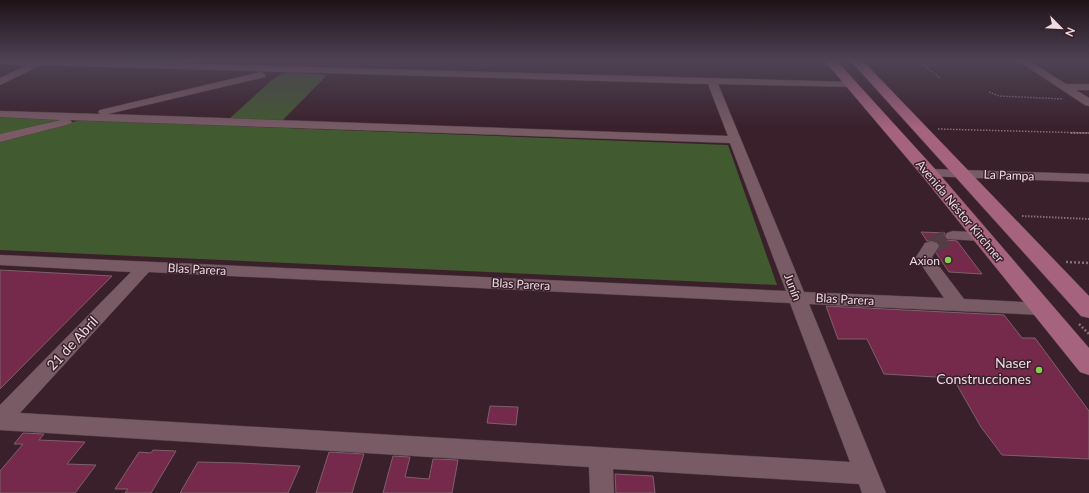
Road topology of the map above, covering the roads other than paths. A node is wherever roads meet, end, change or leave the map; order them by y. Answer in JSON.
{"nodes":[{"id":1,"x":227,"y":83,"type":"edge"},
{"id":2,"x":713,"y":83,"type":"edge"},
{"id":3,"x":782,"y":83,"type":"edge"},
{"id":4,"x":878,"y":83,"type":"edge"},
{"id":5,"x":1058,"y":83,"type":"edge"},
{"id":6,"x":852,"y":85,"type":"joint"},
{"id":7,"x":1064,"y":87,"type":"junction"},
{"id":8,"x":1089,"y":87,"type":"edge"},
{"id":9,"x":1086,"y":102,"type":"edge"},
{"id":10,"x":0,"y":114,"type":"edge"},
{"id":11,"x":84,"y":117,"type":"junction"},
{"id":12,"x":0,"y":138,"type":"edge"},
{"id":13,"x":736,"y":140,"type":"junction"},
{"id":14,"x":929,"y":172,"type":"junction"},
{"id":15,"x":962,"y":174,"type":"junction"},
{"id":16,"x":1089,"y":178,"type":"edge"},
{"id":17,"x":953,"y":236,"type":"tunnel mouth"},
{"id":18,"x":981,"y":236,"type":"junction"},
{"id":19,"x":931,"y":246,"type":"dead end"},
{"id":20,"x":0,"y":260,"type":"edge"},
{"id":21,"x":145,"y":266,"type":"junction"},
{"id":22,"x":797,"y":297,"type":"junction"},
{"id":23,"x":958,"y":304,"type":"junction"},
{"id":24,"x":1042,"y":309,"type":"junction"},
{"id":25,"x":1089,"y":310,"type":"edge"},
{"id":26,"x":1089,"y":365,"type":"edge"},
{"id":27,"x":0,"y":420,"type":"edge"},
{"id":28,"x":601,"y":458,"type":"junction"},
{"id":29,"x":870,"y":483,"type":"edge"},
{"id":30,"x":602,"y":493,"type":"edge"}],
"edges":[{"from":1,"to":11,"type":"street"},
{"from":2,"to":13,"type":"street","name":"Junín"},
{"from":3,"to":6,"type":"street"},
{"from":4,"to":15,"type":"main road","name":"Avenida Néstor Kirchner"},
{"from":5,"to":7,"type":"street"},
{"from":6,"to":14,"type":"main road","name":"Avenida Néstor Kirchner"},
{"from":7,"to":8,"type":"street"},
{"from":7,"to":9,"type":"street"},
{"from":10,"to":11,"type":"street"},
{"from":11,"to":12,"type":"street"},
{"from":11,"to":13,"type":"street"},
{"from":13,"to":22,"type":"street","name":"Junín"},
{"from":14,"to":15,"type":"street","name":"La Pampa"},
{"from":14,"to":18,"type":"main road","name":"Avenida Néstor Kirchner"},
{"from":15,"to":16,"type":"street","name":"La Pampa"},
{"from":15,"to":25,"type":"main road","name":"Avenida Néstor Kirchner"},
{"from":17,"to":18,"type":"street"},
{"from":18,"to":24,"type":"main road","name":"Avenida Néstor Kirchner"},
{"from":19,"to":23,"type":"street"},
{"from":20,"to":21,"type":"street","name":"Blas Parera"},
{"from":21,"to":22,"type":"street","name":"Blas Parera"},
{"from":21,"to":27,"type":"street","name":"21 de Abril"},
{"from":22,"to":23,"type":"street","name":"Blas Parera"},
{"from":22,"to":29,"type":"street","name":"Junín"},
{"from":23,"to":24,"type":"street","name":"Blas Parera"},
{"from":24,"to":26,"type":"main road","name":"Avenida Néstor Kirchner"},
{"from":27,"to":28,"type":"street"},
{"from":28,"to":29,"type":"street"},
{"from":28,"to":30,"type":"street"}]}
